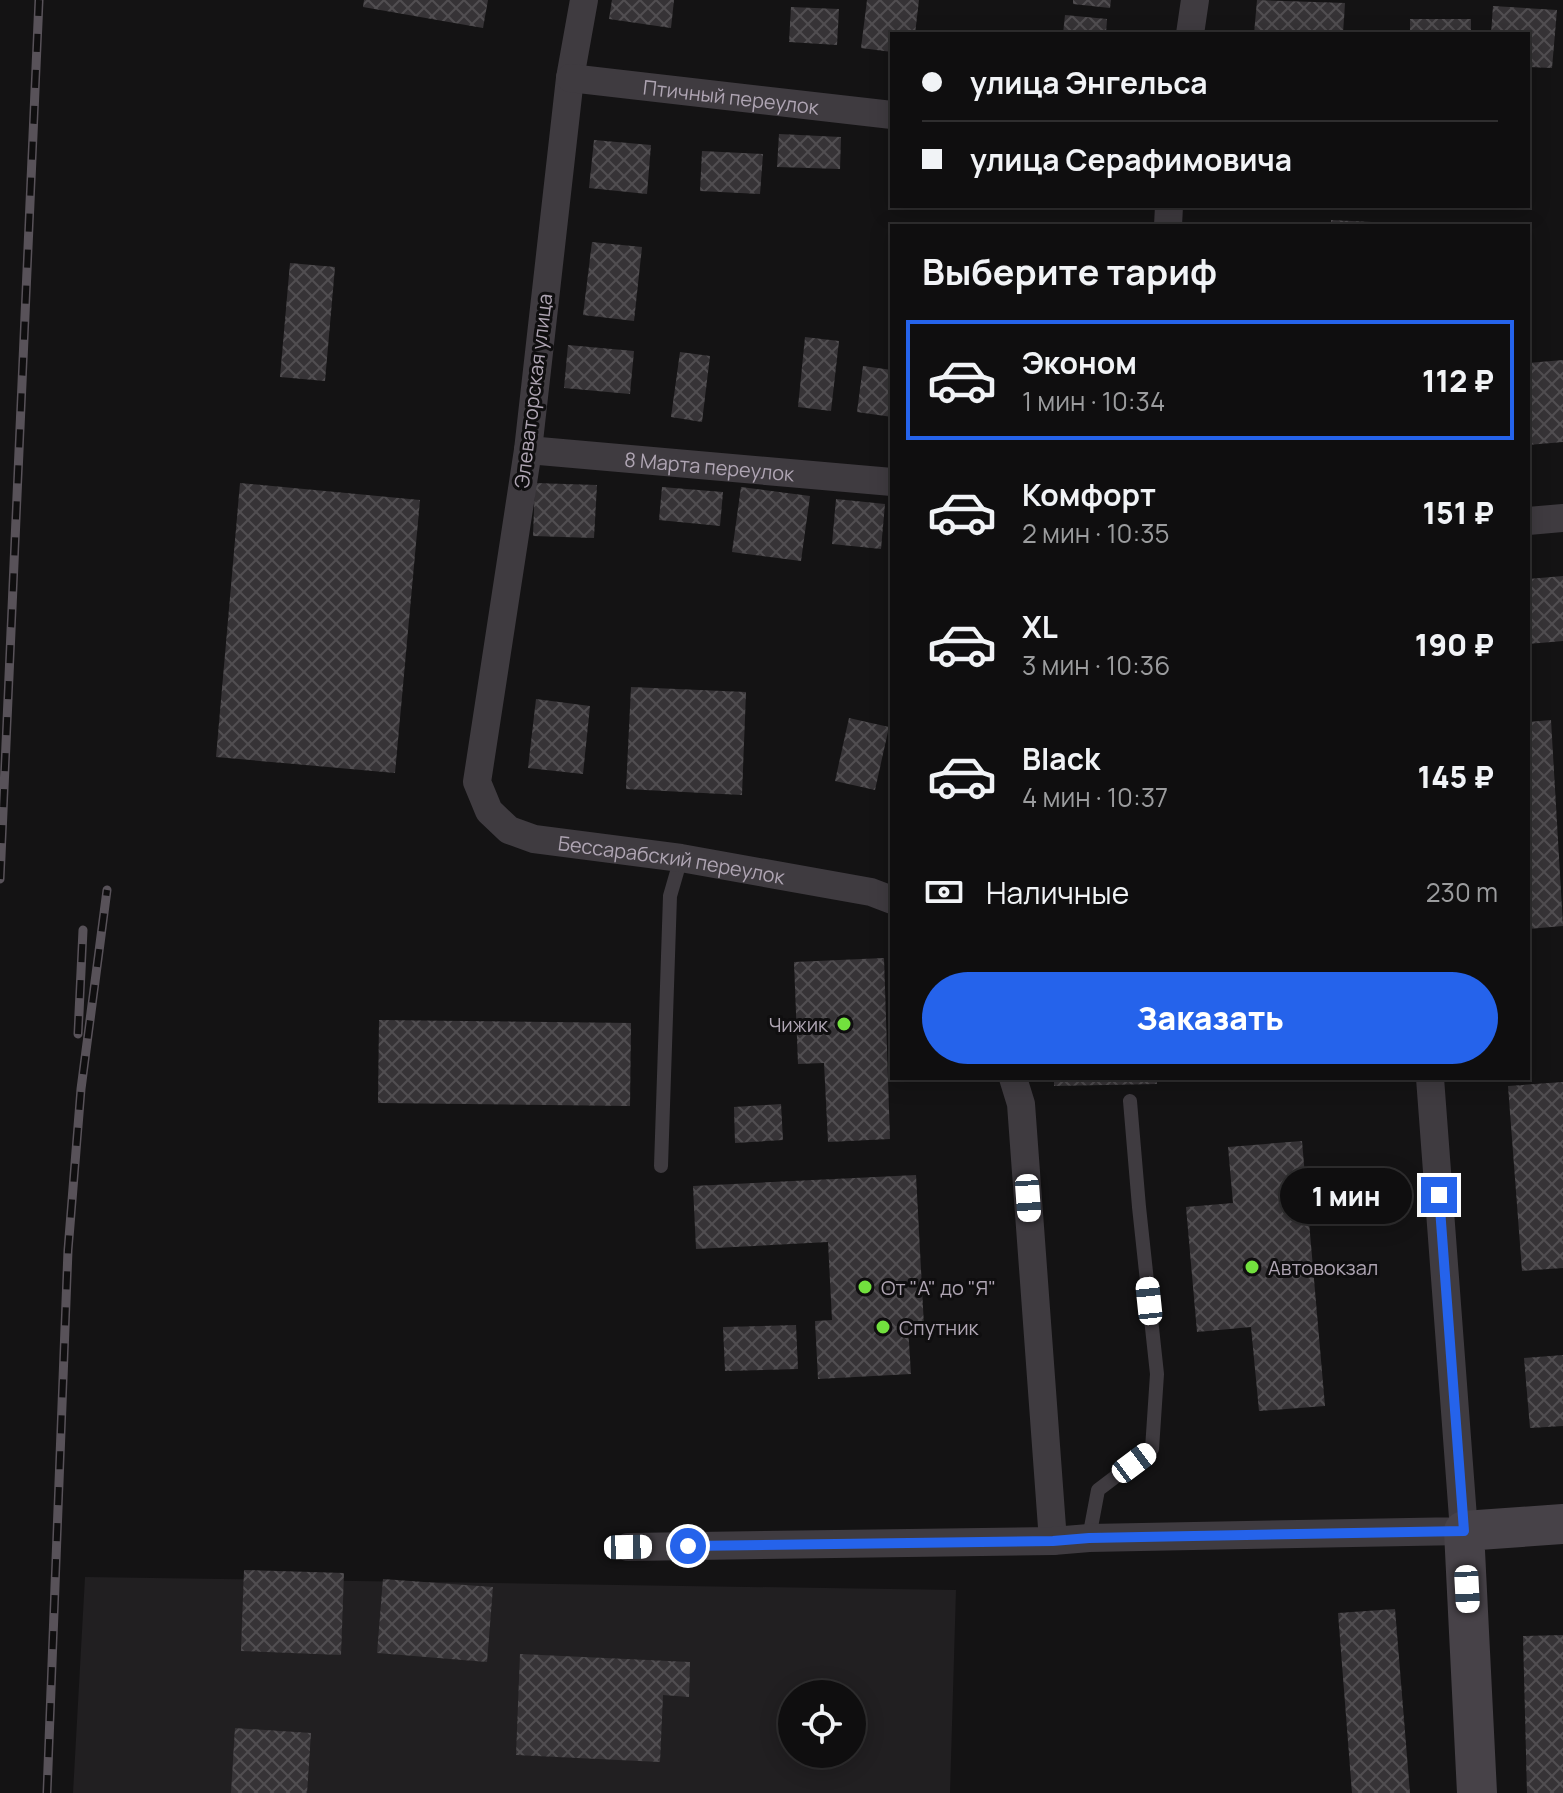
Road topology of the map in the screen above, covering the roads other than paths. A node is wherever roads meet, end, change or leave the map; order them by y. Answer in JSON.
{"nodes":[{"id":1,"x":584,"y":0,"type":"edge"},
{"id":2,"x":1195,"y":0,"type":"edge"},
{"id":3,"x":1190,"y":32,"type":"edge"},
{"id":4,"x":570,"y":78,"type":"junction"},
{"id":5,"x":890,"y":115,"type":"edge"},
{"id":6,"x":528,"y":450,"type":"junction"},
{"id":7,"x":890,"y":482,"type":"edge"},
{"id":8,"x":1563,"y":518,"type":"edge"},
{"id":9,"x":1530,"y":521,"type":"edge"},
{"id":10,"x":477,"y":782,"type":"joint"},
{"id":11,"x":681,"y":858,"type":"junction"},
{"id":12,"x":890,"y":899,"type":"edge"},
{"id":13,"x":1430,"y":1080,"type":"edge"},
{"id":14,"x":1017,"y":1091,"type":"edge"},
{"id":15,"x":1130,"y":1101,"type":"dead end"},
{"id":16,"x":661,"y":1166,"type":"dead end"},
{"id":17,"x":1563,"y":1524,"type":"edge"},
{"id":18,"x":1464,"y":1531,"type":"junction"},
{"id":19,"x":1089,"y":1538,"type":"junction"},
{"id":20,"x":1053,"y":1541,"type":"junction"},
{"id":21,"x":628,"y":1547,"type":"dead end"},
{"id":22,"x":1477,"y":1793,"type":"edge"}],
"edges":[{"from":1,"to":4,"type":"street","name":"Элеваторская улица"},
{"from":2,"to":3,"type":"street"},
{"from":4,"to":5,"type":"street","name":"Птичный переулок"},
{"from":4,"to":6,"type":"street","name":"Элеваторская улица"},
{"from":6,"to":7,"type":"street","name":"8 Марта переулок"},
{"from":6,"to":10,"type":"street","name":"Элеваторская улица"},
{"from":8,"to":9,"type":"street"},
{"from":10,"to":11,"type":"street","name":"Бессарабский переулок"},
{"from":11,"to":12,"type":"street","name":"Бессарабский переулок"},
{"from":11,"to":16,"type":"lane"},
{"from":13,"to":18,"type":"street"},
{"from":14,"to":20,"type":"street"},
{"from":15,"to":19,"type":"lane"},
{"from":17,"to":18,"type":"street"},
{"from":18,"to":19,"type":"street"},
{"from":18,"to":22,"type":"street"},
{"from":19,"to":20,"type":"street"},
{"from":20,"to":21,"type":"street"}]}
